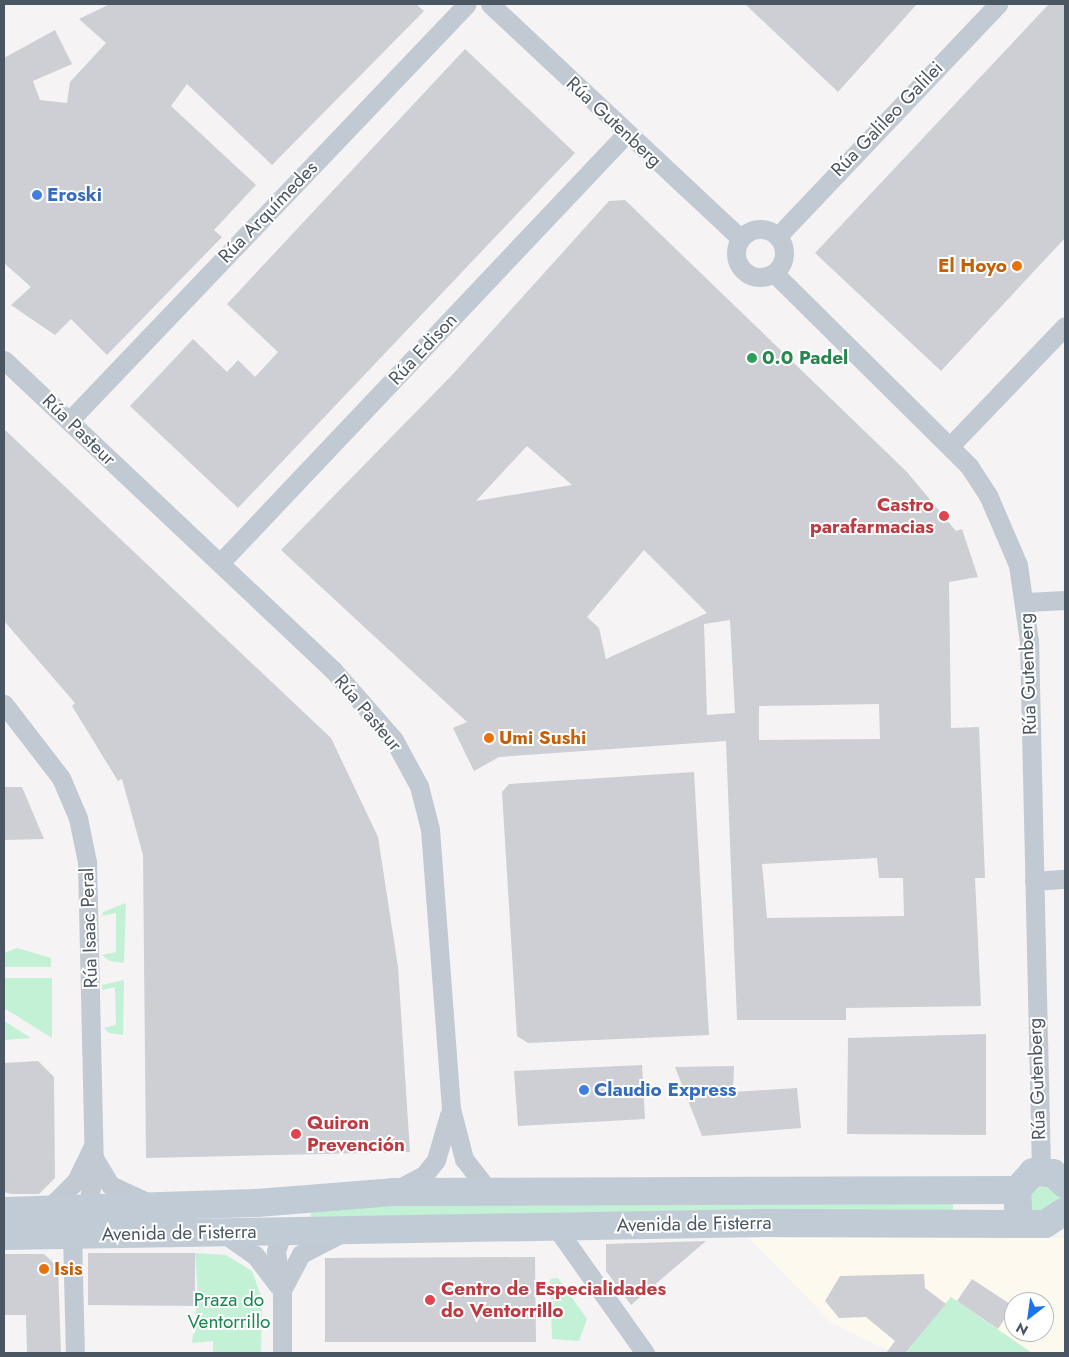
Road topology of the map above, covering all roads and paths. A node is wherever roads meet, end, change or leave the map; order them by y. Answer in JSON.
{"nodes":[{"id":1,"x":467,"y":4,"type":"edge"},
{"id":2,"x":490,"y":4,"type":"edge"},
{"id":3,"x":998,"y":4,"type":"edge"},
{"id":4,"x":626,"y":134,"type":"junction"},
{"id":5,"x":778,"y":236,"type":"junction"},
{"id":6,"x":740,"y":238,"type":"junction"},
{"id":7,"x":774,"y":273,"type":"junction"},
{"id":8,"x":1065,"y":326,"type":"edge"},
{"id":9,"x":4,"y":360,"type":"edge"},
{"id":10,"x":69,"y":421,"type":"junction"},
{"id":11,"x":951,"y":445,"type":"junction"},
{"id":12,"x":220,"y":563,"type":"junction"},
{"id":13,"x":1065,"y":600,"type":"edge"},
{"id":14,"x":1026,"y":602,"type":"junction"},
{"id":15,"x":4,"y":704,"type":"edge"},
{"id":16,"x":1065,"y":878,"type":"edge"},
{"id":17,"x":1034,"y":881,"type":"junction"},
{"id":18,"x":450,"y":1109,"type":"junction"},
{"id":19,"x":92,"y":1147,"type":"junction"},
{"id":20,"x":1041,"y":1170,"type":"junction"},
{"id":21,"x":1065,"y":1184,"type":"edge"},
{"id":22,"x":1017,"y":1190,"type":"junction"},
{"id":23,"x":489,"y":1191,"type":"junction"},
{"id":24,"x":393,"y":1192,"type":"junction"},
{"id":25,"x":334,"y":1197,"type":"junction"},
{"id":26,"x":162,"y":1206,"type":"junction"},
{"id":27,"x":87,"y":1208,"type":"junction"},
{"id":28,"x":47,"y":1210,"type":"junction"},
{"id":29,"x":4,"y":1212,"type":"edge"},
{"id":30,"x":1055,"y":1218,"type":"edge"},
{"id":31,"x":555,"y":1226,"type":"junction"},
{"id":32,"x":355,"y":1229,"type":"junction"},
{"id":33,"x":4,"y":1230,"type":"edge"},
{"id":34,"x":283,"y":1231,"type":"junction"},
{"id":35,"x":223,"y":1233,"type":"junction"},
{"id":36,"x":72,"y":1234,"type":"junction"},
{"id":37,"x":4,"y":1236,"type":"edge"},
{"id":38,"x":282,"y":1290,"type":"junction"},
{"id":39,"x":75,"y":1353,"type":"edge"},
{"id":40,"x":282,"y":1353,"type":"edge"},
{"id":41,"x":645,"y":1353,"type":"edge"}],
"edges":[{"from":1,"to":10,"type":"street","name":"Rúa Arquímedes"},
{"from":2,"to":4,"type":"street","name":"Rúa Gutenberg"},
{"from":3,"to":5,"type":"street","name":"Rúa Galileo Galilei"},
{"from":4,"to":6,"type":"street","name":"Rúa Gutenberg"},
{"from":4,"to":12,"type":"street","name":"Rúa Edison"},
{"from":5,"to":6,"type":"street"},
{"from":5,"to":7,"type":"street"},
{"from":6,"to":7,"type":"street"},
{"from":7,"to":11,"type":"street","name":"Rúa Gutenberg"},
{"from":8,"to":11,"type":"street"},
{"from":9,"to":10,"type":"street","name":"Rúa Pasteur"},
{"from":10,"to":12,"type":"street","name":"Rúa Pasteur"},
{"from":11,"to":14,"type":"street","name":"Rúa Gutenberg"},
{"from":12,"to":18,"type":"street","name":"Rúa Pasteur"},
{"from":13,"to":14,"type":"street"},
{"from":14,"to":17,"type":"street","name":"Rúa Gutenberg"},
{"from":15,"to":19,"type":"street","name":"Rúa Isaac Peral"},
{"from":16,"to":17,"type":"street"},
{"from":17,"to":20,"type":"street","name":"Rúa Gutenberg"},
{"from":18,"to":23,"type":"street","name":"Rúa Pasteur"},
{"from":18,"to":24,"type":"street","name":"Avenida de Fisterra"},
{"from":19,"to":26,"type":"street","name":"Rúa Isaac Peral"},
{"from":19,"to":27,"type":"street","name":"Rúa Isaac Peral"},
{"from":19,"to":28,"type":"street"},
{"from":20,"to":21,"type":"main road"},
{"from":20,"to":22,"type":"main road"},
{"from":22,"to":23,"type":"main road","name":"Avenida de Fisterra"},
{"from":22,"to":30,"type":"main road","name":"Avenida de Fisterra"},
{"from":23,"to":24,"type":"main road","name":"Avenida de Fisterra"},
{"from":24,"to":25,"type":"main road","name":"Avenida de Fisterra"},
{"from":25,"to":26,"type":"main road","name":"Avenida de Fisterra"},
{"from":25,"to":34,"type":"main road"},
{"from":26,"to":27,"type":"main road","name":"Avenida de Fisterra"},
{"from":27,"to":28,"type":"main road","name":"Avenida de Fisterra"},
{"from":27,"to":33,"type":"main road"},
{"from":28,"to":29,"type":"main road","name":"Avenida de Fisterra"},
{"from":30,"to":31,"type":"main road","name":"Avenida de Fisterra"},
{"from":31,"to":32,"type":"main road","name":"Avenida de Fisterra"},
{"from":31,"to":41,"type":"street"},
{"from":32,"to":34,"type":"main road","name":"Avenida de Fisterra"},
{"from":32,"to":38,"type":"street","name":"Avenida de Fisterra"},
{"from":34,"to":35,"type":"main road","name":"Avenida de Fisterra"},
{"from":34,"to":38,"type":"street"},
{"from":35,"to":36,"type":"main road","name":"Avenida de Fisterra"},
{"from":35,"to":38,"type":"street"},
{"from":36,"to":37,"type":"main road","name":"Avenida de Fisterra"},
{"from":36,"to":39,"type":"street"},
{"from":38,"to":40,"type":"street"}]}
